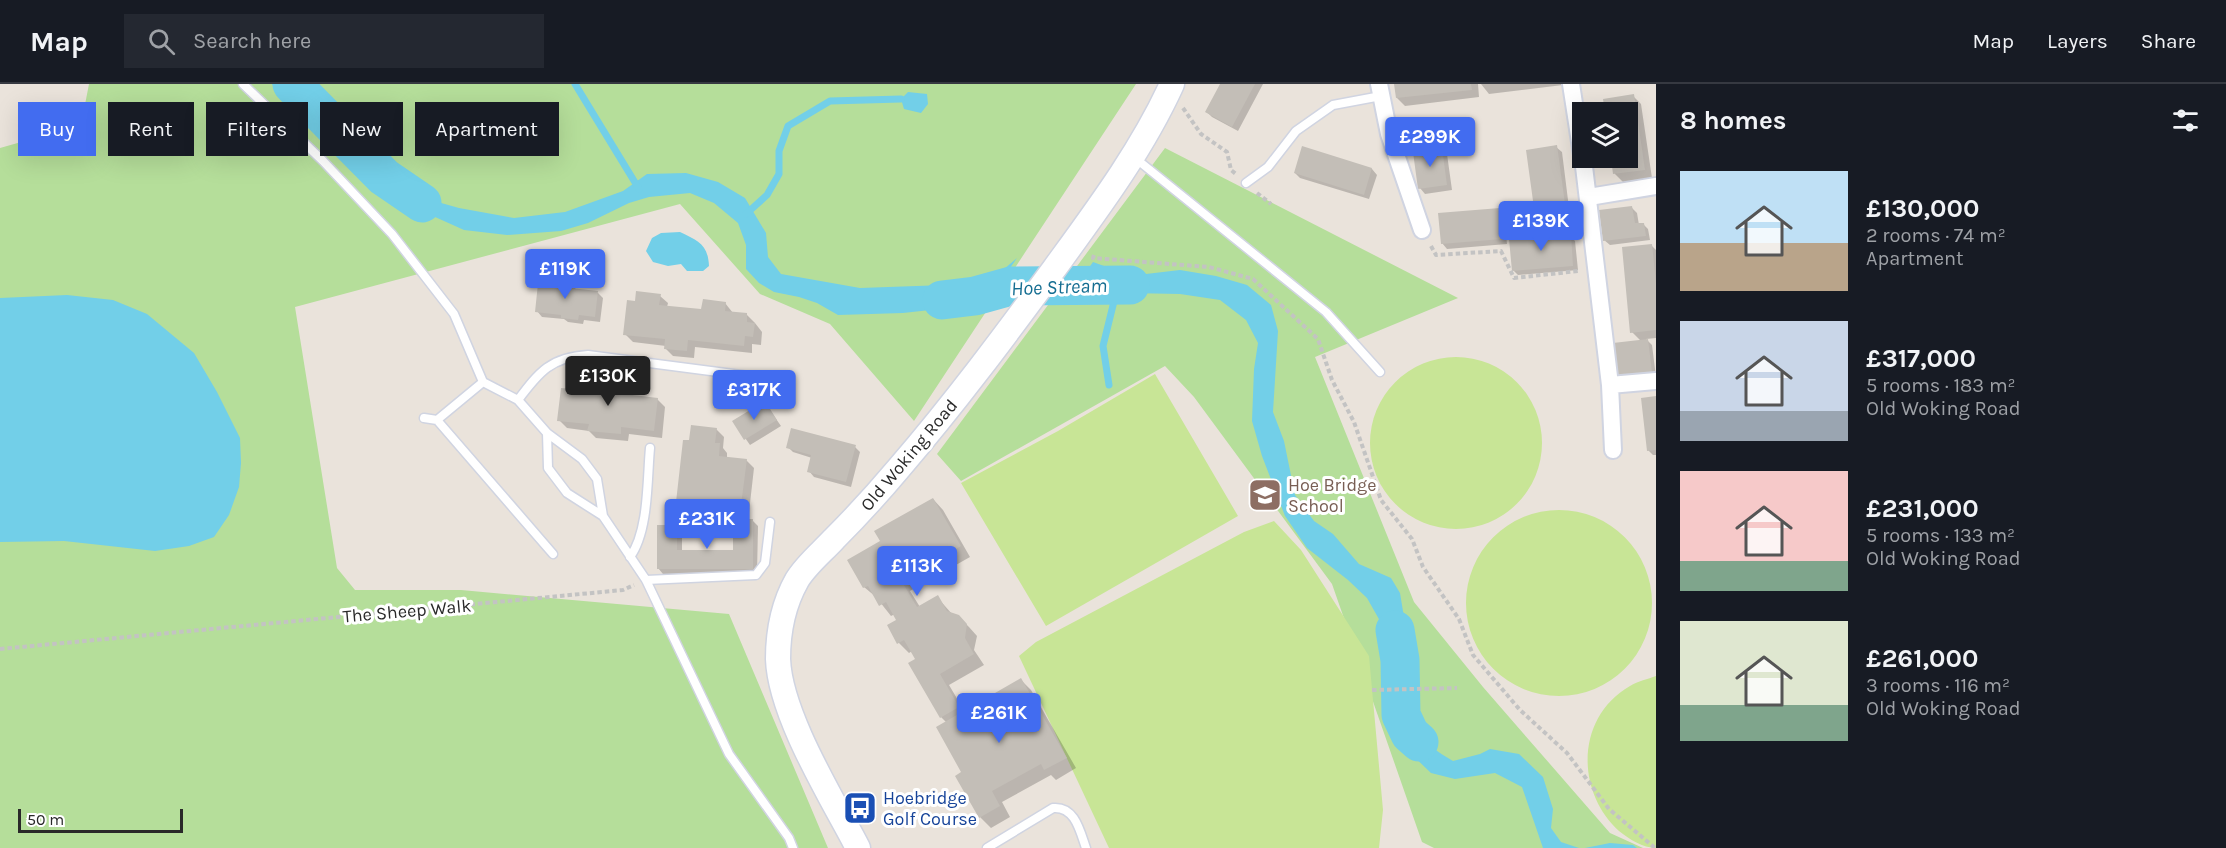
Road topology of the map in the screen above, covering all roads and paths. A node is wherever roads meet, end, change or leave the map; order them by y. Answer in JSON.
{"nodes":[{"id":1,"x":243,"y":84,"type":"edge"},
{"id":2,"x":1571,"y":84,"type":"edge"},
{"id":3,"x":1170,"y":88,"type":"edge"},
{"id":4,"x":1380,"y":90,"type":"edge"},
{"id":5,"x":1574,"y":102,"type":"edge"},
{"id":6,"x":1132,"y":156,"type":"junction"},
{"id":7,"x":1585,"y":168,"type":"edge"},
{"id":8,"x":1246,"y":183,"type":"junction"},
{"id":9,"x":1656,"y":186,"type":"edge"},
{"id":10,"x":1589,"y":197,"type":"junction"},
{"id":11,"x":1271,"y":204,"type":"dead end"},
{"id":12,"x":1422,"y":230,"type":"joint"},
{"id":13,"x":1093,"y":258,"type":"dead end"},
{"id":14,"x":1597,"y":269,"type":"junction"},
{"id":15,"x":1380,"y":372,"type":"dead end"},
{"id":16,"x":749,"y":376,"type":"dead end"},
{"id":17,"x":1656,"y":381,"type":"edge"},
{"id":18,"x":483,"y":382,"type":"junction"},
{"id":19,"x":1610,"y":386,"type":"junction"},
{"id":20,"x":518,"y":400,"type":"junction"},
{"id":21,"x":424,"y":418,"type":"dead end"},
{"id":22,"x":437,"y":420,"type":"junction"},
{"id":23,"x":548,"y":433,"type":"junction"},
{"id":24,"x":650,"y":448,"type":"dead end"},
{"id":25,"x":1613,"y":450,"type":"dead end"},
{"id":26,"x":603,"y":516,"type":"junction"},
{"id":27,"x":770,"y":522,"type":"dead end"},
{"id":28,"x":553,"y":554,"type":"dead end"},
{"id":29,"x":630,"y":557,"type":"junction"},
{"id":30,"x":646,"y":580,"type":"junction"},
{"id":31,"x":0,"y":649,"type":"edge"},
{"id":32,"x":1457,"y":688,"type":"dead end"},
{"id":33,"x":1372,"y":690,"type":"dead end"},
{"id":34,"x":793,"y":848,"type":"edge"},
{"id":35,"x":858,"y":848,"type":"edge"},
{"id":36,"x":987,"y":848,"type":"edge"},
{"id":37,"x":1086,"y":848,"type":"edge"},
{"id":38,"x":1654,"y":848,"type":"edge"}],
"edges":[{"from":1,"to":18,"type":"lane"},
{"from":2,"to":5,"type":"street"},
{"from":3,"to":6,"type":"main road","name":"Old Woking Road"},
{"from":3,"to":8,"type":"path"},
{"from":4,"to":8,"type":"lane"},
{"from":4,"to":12,"type":"street"},
{"from":6,"to":15,"type":"lane"},
{"from":6,"to":35,"type":"main road","name":"Old Woking Road"},
{"from":7,"to":10,"type":"street"},
{"from":8,"to":11,"type":"path"},
{"from":9,"to":10,"type":"street"},
{"from":10,"to":14,"type":"street"},
{"from":12,"to":14,"type":"path"},
{"from":13,"to":38,"type":"path"},
{"from":14,"to":19,"type":"street"},
{"from":16,"to":20,"type":"lane"},
{"from":17,"to":19,"type":"street"},
{"from":18,"to":20,"type":"lane"},
{"from":18,"to":22,"type":"lane"},
{"from":19,"to":25,"type":"street"},
{"from":20,"to":23,"type":"lane"},
{"from":21,"to":22,"type":"lane"},
{"from":22,"to":28,"type":"lane"},
{"from":23,"to":26,"type":"lane"},
{"from":23,"to":26,"type":"lane"},
{"from":24,"to":29,"type":"lane"},
{"from":26,"to":29,"type":"lane"},
{"from":27,"to":30,"type":"lane"},
{"from":29,"to":30,"type":"lane"},
{"from":30,"to":31,"type":"path","name":"The Sheep Walk"},
{"from":30,"to":34,"type":"lane"},
{"from":32,"to":33,"type":"path"},
{"from":36,"to":37,"type":"lane"}]}
